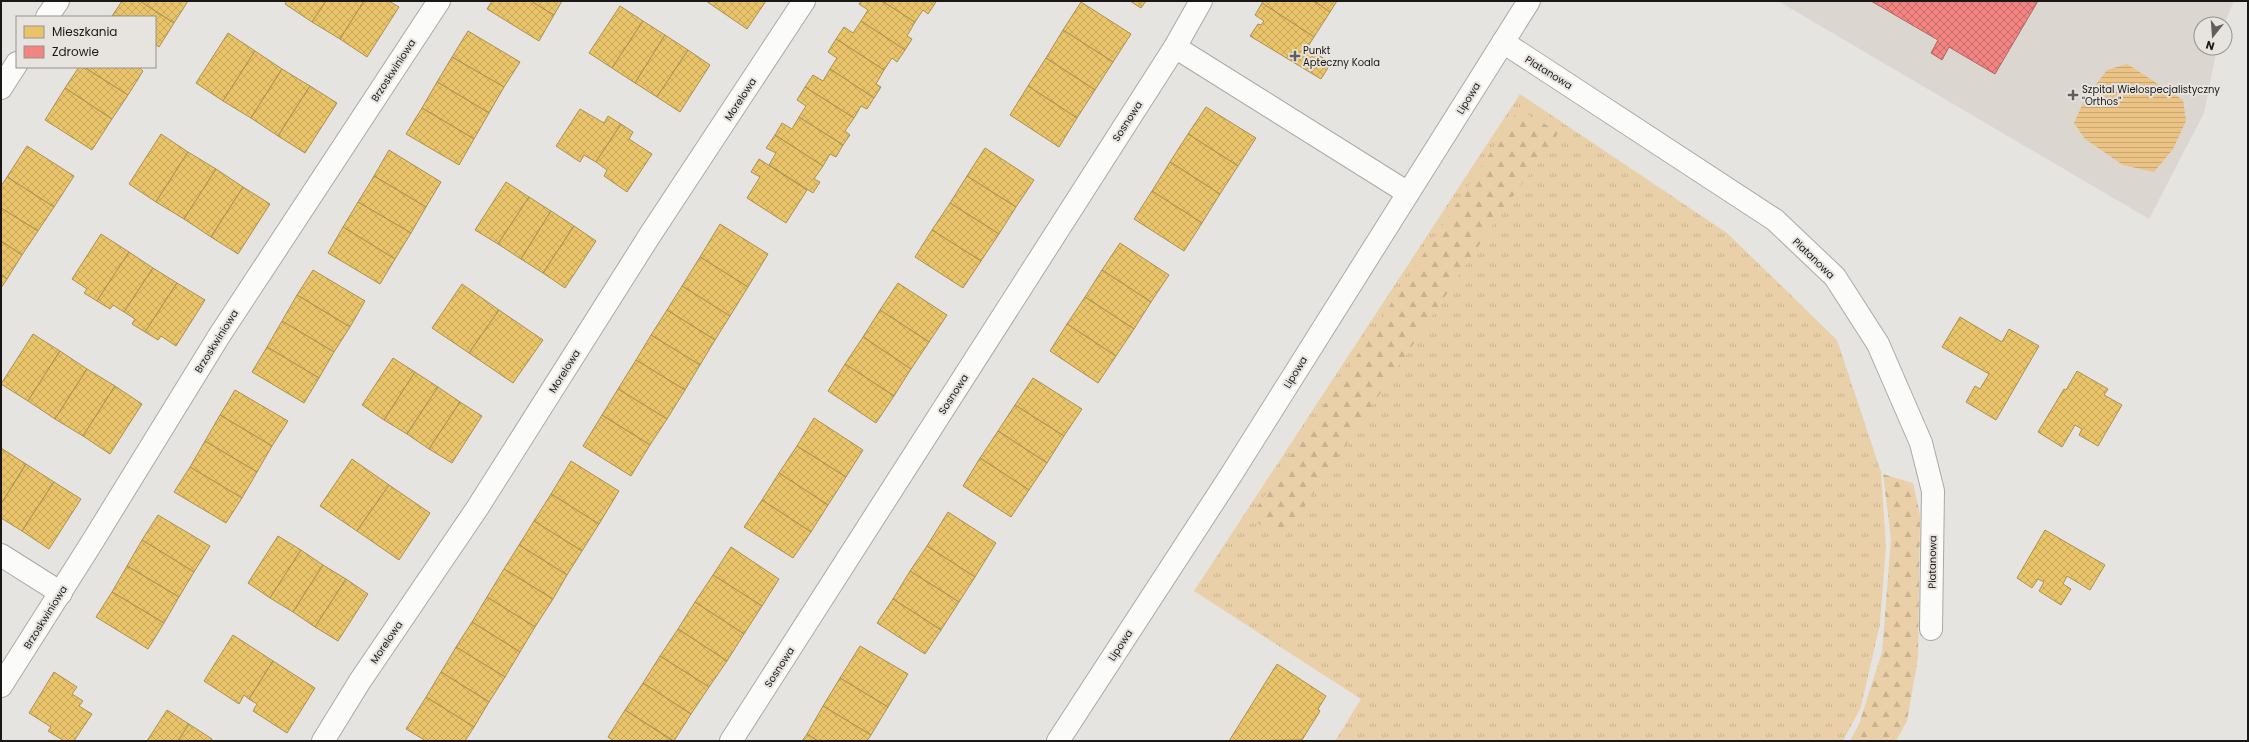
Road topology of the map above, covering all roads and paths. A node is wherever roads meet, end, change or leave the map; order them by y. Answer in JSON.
{"nodes":[{"id":1,"x":58,"y":1,"type":"edge"},
{"id":2,"x":439,"y":1,"type":"edge"},
{"id":3,"x":804,"y":1,"type":"edge"},
{"id":4,"x":1201,"y":1,"type":"edge"},
{"id":5,"x":1529,"y":1,"type":"edge"},
{"id":6,"x":48,"y":16,"type":"edge"},
{"id":7,"x":1503,"y":42,"type":"junction"},
{"id":8,"x":1175,"y":47,"type":"junction"},
{"id":9,"x":16,"y":65,"type":"edge"},
{"id":10,"x":1,"y":88,"type":"edge"},
{"id":11,"x":1408,"y":193,"type":"junction"},
{"id":12,"x":1,"y":555,"type":"edge"},
{"id":13,"x":60,"y":593,"type":"junction"},
{"id":14,"x":1931,"y":629,"type":"dead end"},
{"id":15,"x":1,"y":686,"type":"edge"},
{"id":16,"x":323,"y":741,"type":"edge"},
{"id":17,"x":731,"y":741,"type":"edge"},
{"id":18,"x":1058,"y":741,"type":"edge"}],
"edges":[{"from":1,"to":6,"type":"street"},
{"from":2,"to":13,"type":"street","name":"Brzoskwiniowa"},
{"from":3,"to":16,"type":"street","name":"Morelowa"},
{"from":4,"to":8,"type":"street","name":"Sosnowa"},
{"from":5,"to":7,"type":"street","name":"Lipowa"},
{"from":7,"to":11,"type":"street","name":"Lipowa"},
{"from":7,"to":14,"type":"street","name":"Platanowa"},
{"from":8,"to":11,"type":"street"},
{"from":8,"to":17,"type":"street","name":"Sosnowa"},
{"from":9,"to":10,"type":"street"},
{"from":11,"to":18,"type":"street","name":"Lipowa"},
{"from":12,"to":13,"type":"street"},
{"from":13,"to":15,"type":"street","name":"Brzoskwiniowa"}]}
